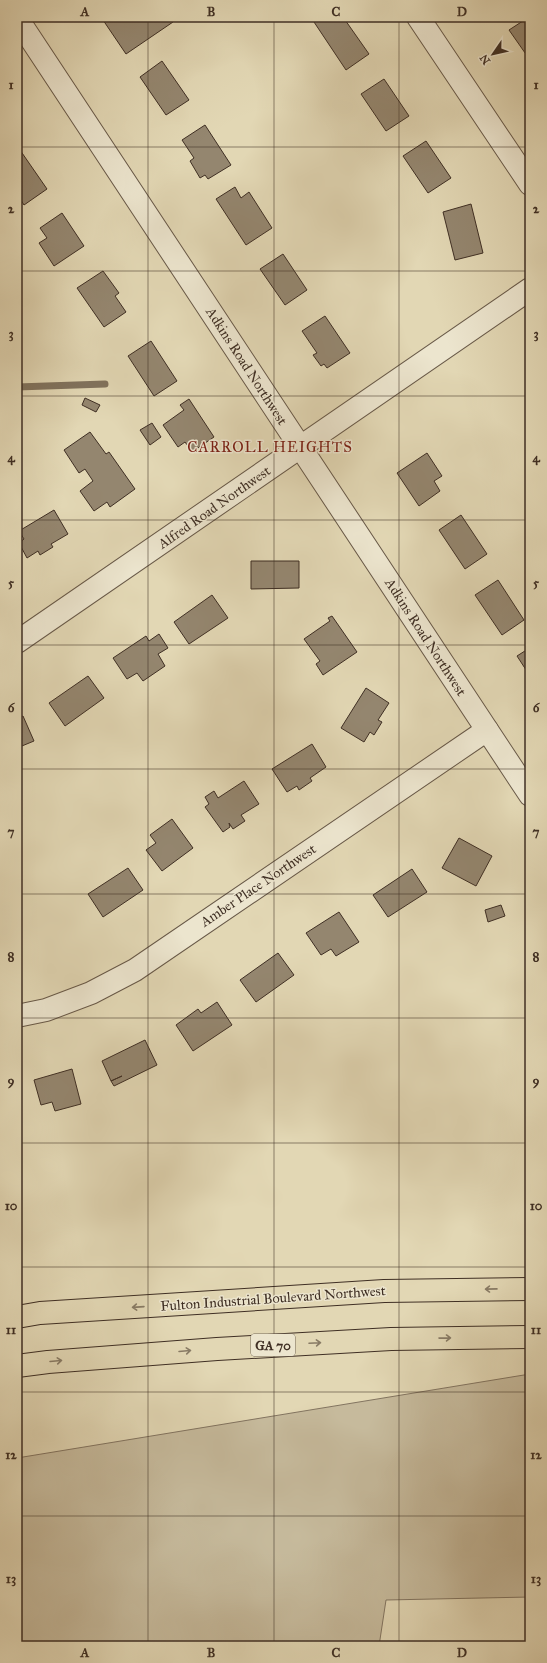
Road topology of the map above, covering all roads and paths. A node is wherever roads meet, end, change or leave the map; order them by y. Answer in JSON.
{"nodes":[{"id":1,"x":418,"y":17,"type":"edge"},
{"id":2,"x":17,"y":18,"type":"edge"},
{"id":3,"x":530,"y":184,"type":"edge"},
{"id":4,"x":530,"y":289,"type":"edge"},
{"id":5,"x":300,"y":447,"type":"junction"},
{"id":6,"x":17,"y":642,"type":"edge"},
{"id":7,"x":487,"y":730,"type":"junction"},
{"id":8,"x":530,"y":795,"type":"edge"},
{"id":9,"x":17,"y":1016,"type":"edge"},
{"id":10,"x":530,"y":1288,"type":"edge"},
{"id":11,"x":17,"y":1317,"type":"edge"},
{"id":12,"x":530,"y":1337,"type":"edge"},
{"id":13,"x":17,"y":1366,"type":"edge"}],
"edges":[{"from":1,"to":3,"type":"street"},
{"from":2,"to":5,"type":"street","name":"Adkins Road Northwest"},
{"from":4,"to":5,"type":"street","name":"Alfred Road Northwest"},
{"from":5,"to":6,"type":"street","name":"Alfred Road Northwest"},
{"from":5,"to":7,"type":"street","name":"Adkins Road Northwest"},
{"from":7,"to":8,"type":"street","name":"Adkins Road Northwest"},
{"from":7,"to":9,"type":"street","name":"Amber Place Northwest"},
{"from":10,"to":11,"type":"main road","name":"Fulton Industrial Boulevard Northwest","one_way":true},
{"from":13,"to":12,"type":"main road","number":"GA 70","one_way":true}]}
